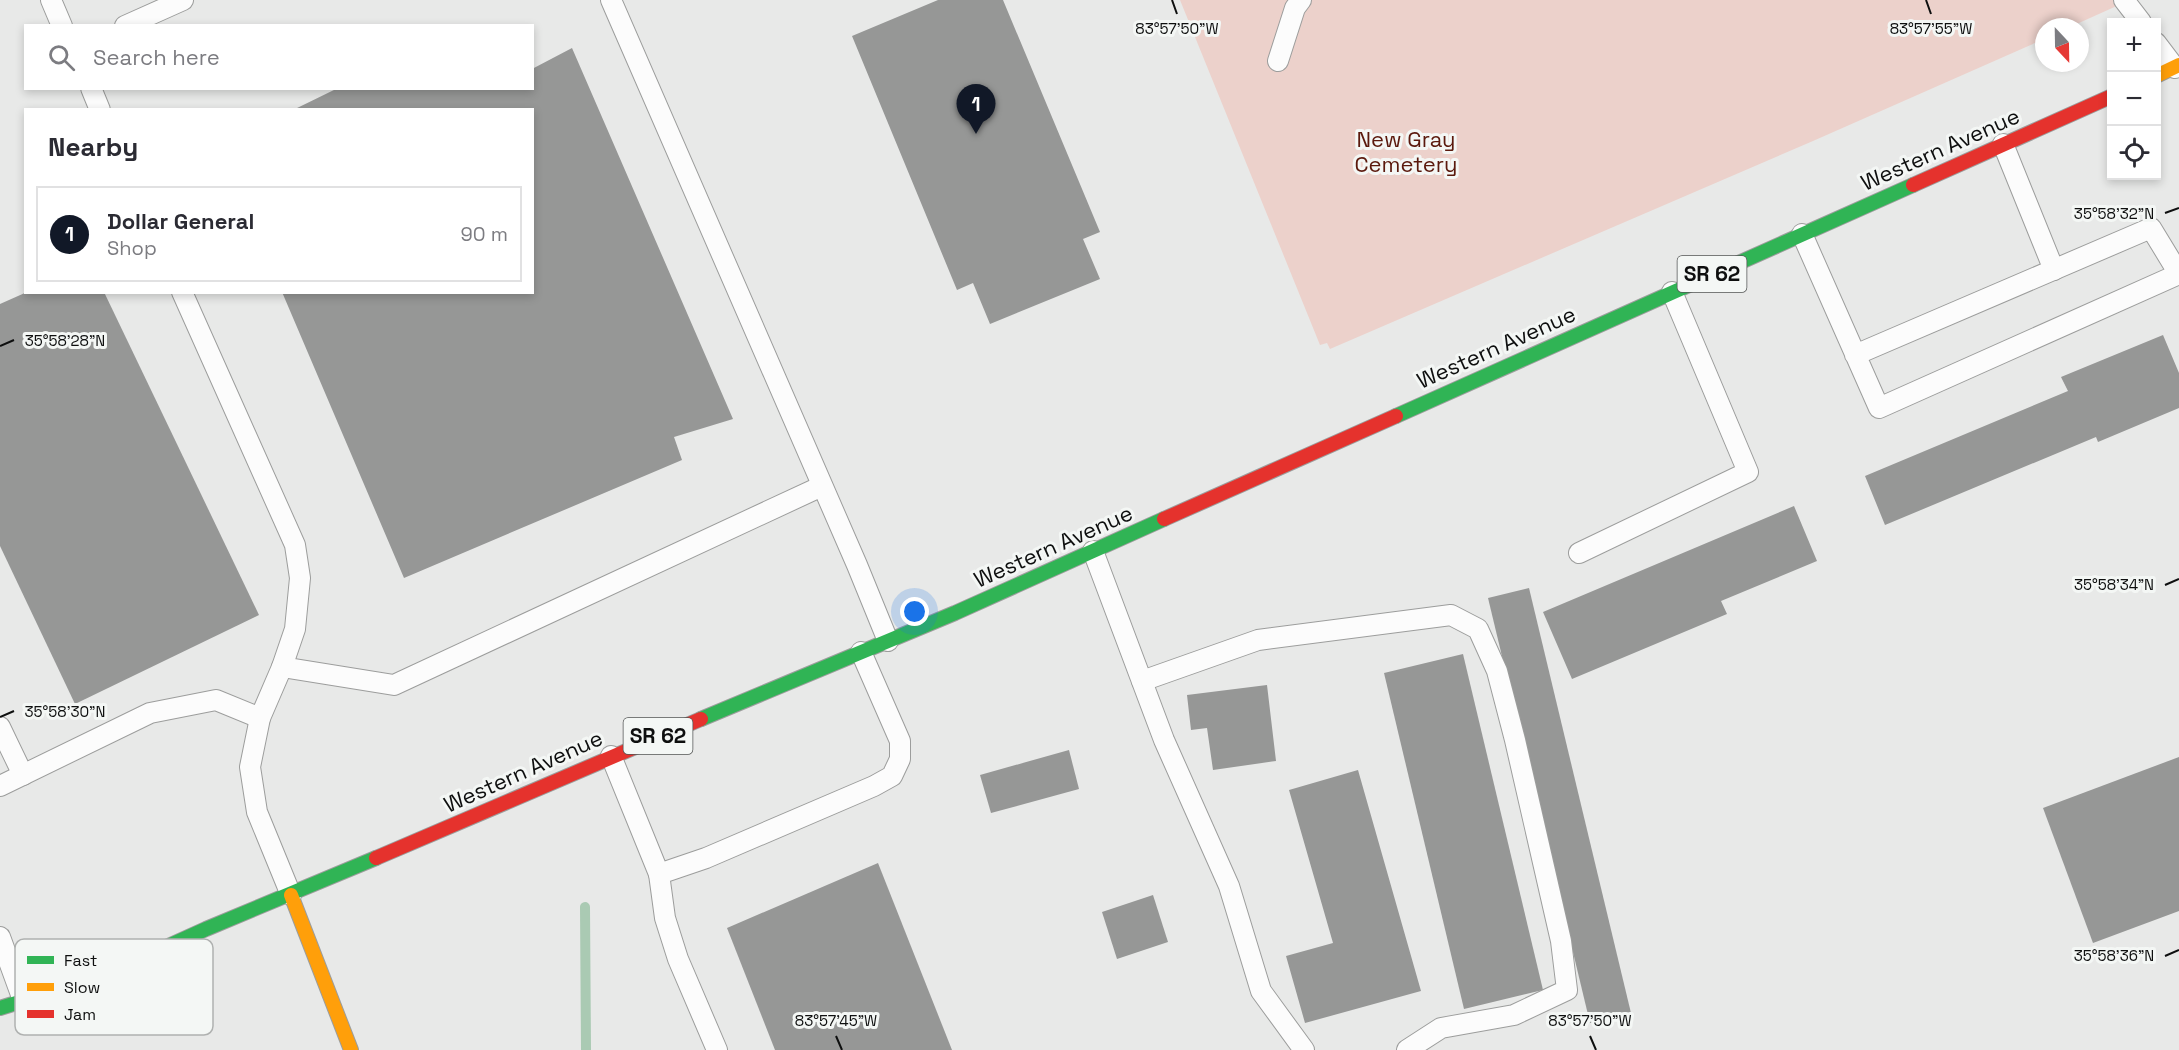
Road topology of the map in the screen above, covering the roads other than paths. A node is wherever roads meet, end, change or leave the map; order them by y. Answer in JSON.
{"nodes":[{"id":1,"x":51,"y":0,"type":"edge"},
{"id":2,"x":183,"y":0,"type":"edge"},
{"id":3,"x":611,"y":0,"type":"edge"},
{"id":4,"x":1301,"y":0,"type":"edge"},
{"id":5,"x":2124,"y":0,"type":"edge"},
{"id":6,"x":2138,"y":18,"type":"edge"},
{"id":7,"x":61,"y":24,"type":"edge"},
{"id":8,"x":129,"y":24,"type":"edge"},
{"id":9,"x":2161,"y":48,"type":"edge"},
{"id":10,"x":1278,"y":61,"type":"dead end"},
{"id":11,"x":2178,"y":71,"type":"edge"},
{"id":12,"x":2161,"y":75,"type":"edge"},
{"id":13,"x":92,"y":90,"type":"edge"},
{"id":14,"x":2107,"y":98,"type":"edge"},
{"id":15,"x":99,"y":108,"type":"edge"},
{"id":16,"x":2003,"y":144,"type":"junction"},
{"id":17,"x":1802,"y":234,"type":"junction"},
{"id":18,"x":2054,"y":270,"type":"junction"},
{"id":19,"x":1672,"y":291,"type":"junction"},
{"id":20,"x":183,"y":294,"type":"edge"},
{"id":21,"x":1855,"y":355,"type":"junction"},
{"id":22,"x":822,"y":486,"type":"junction"},
{"id":23,"x":1093,"y":551,"type":"junction"},
{"id":24,"x":1579,"y":553,"type":"dead end"},
{"id":25,"x":888,"y":641,"type":"junction"},
{"id":26,"x":861,"y":652,"type":"junction"},
{"id":27,"x":282,"y":667,"type":"junction"},
{"id":28,"x":1142,"y":681,"type":"junction"},
{"id":29,"x":260,"y":718,"type":"junction"},
{"id":30,"x":0,"y":727,"type":"edge"},
{"id":31,"x":611,"y":756,"type":"junction"},
{"id":32,"x":23,"y":776,"type":"junction"},
{"id":33,"x":0,"y":786,"type":"edge"},
{"id":34,"x":659,"y":874,"type":"junction"},
{"id":35,"x":291,"y":896,"type":"junction"},
{"id":36,"x":0,"y":937,"type":"edge"},
{"id":37,"x":184,"y":939,"type":"edge"},
{"id":38,"x":15,"y":978,"type":"edge"},
{"id":39,"x":15,"y":1003,"type":"edge"},
{"id":40,"x":0,"y":1008,"type":"edge"},
{"id":41,"x":351,"y":1050,"type":"edge"},
{"id":42,"x":717,"y":1050,"type":"edge"},
{"id":43,"x":1304,"y":1050,"type":"edge"},
{"id":44,"x":1407,"y":1050,"type":"edge"}],
"edges":[{"from":1,"to":7,"type":"lane"},
{"from":2,"to":8,"type":"lane"},
{"from":3,"to":22,"type":"lane"},
{"from":4,"to":10,"type":"lane"},
{"from":5,"to":6,"type":"lane"},
{"from":9,"to":11,"type":"lane"},
{"from":11,"to":12,"type":"main road"},
{"from":13,"to":15,"type":"lane"},
{"from":14,"to":16,"type":"main road","name":"Western Avenue","number":"SR 62"},
{"from":16,"to":17,"type":"main road","name":"Western Avenue","number":"SR 62"},
{"from":16,"to":18,"type":"lane"},
{"from":17,"to":19,"type":"main road","name":"Western Avenue","number":"SR 62"},
{"from":17,"to":21,"type":"lane"},
{"from":18,"to":21,"type":"lane"},
{"from":18,"to":21,"type":"lane"},
{"from":19,"to":23,"type":"main road","name":"Western Avenue","number":"SR 62"},
{"from":19,"to":24,"type":"lane"},
{"from":20,"to":27,"type":"lane"},
{"from":22,"to":25,"type":"lane"},
{"from":22,"to":27,"type":"lane"},
{"from":23,"to":25,"type":"main road","name":"Western Avenue","number":"SR 62"},
{"from":23,"to":28,"type":"lane"},
{"from":25,"to":26,"type":"main road","name":"Western Avenue","number":"SR 62"},
{"from":26,"to":31,"type":"main road","name":"Western Avenue","number":"SR 62"},
{"from":26,"to":34,"type":"lane"},
{"from":27,"to":29,"type":"lane"},
{"from":28,"to":43,"type":"lane"},
{"from":28,"to":44,"type":"lane"},
{"from":29,"to":32,"type":"lane"},
{"from":29,"to":35,"type":"lane"},
{"from":30,"to":32,"type":"lane"},
{"from":31,"to":34,"type":"lane"},
{"from":31,"to":35,"type":"main road","name":"Western Avenue","number":"SR 62"},
{"from":32,"to":33,"type":"lane"},
{"from":34,"to":42,"type":"lane"},
{"from":35,"to":37,"type":"main road","name":"Western Avenue","number":"SR 62"},
{"from":35,"to":41,"type":"main road"},
{"from":36,"to":38,"type":"lane"},
{"from":39,"to":40,"type":"main road","name":"Western Avenue","number":"SR 62"}]}
